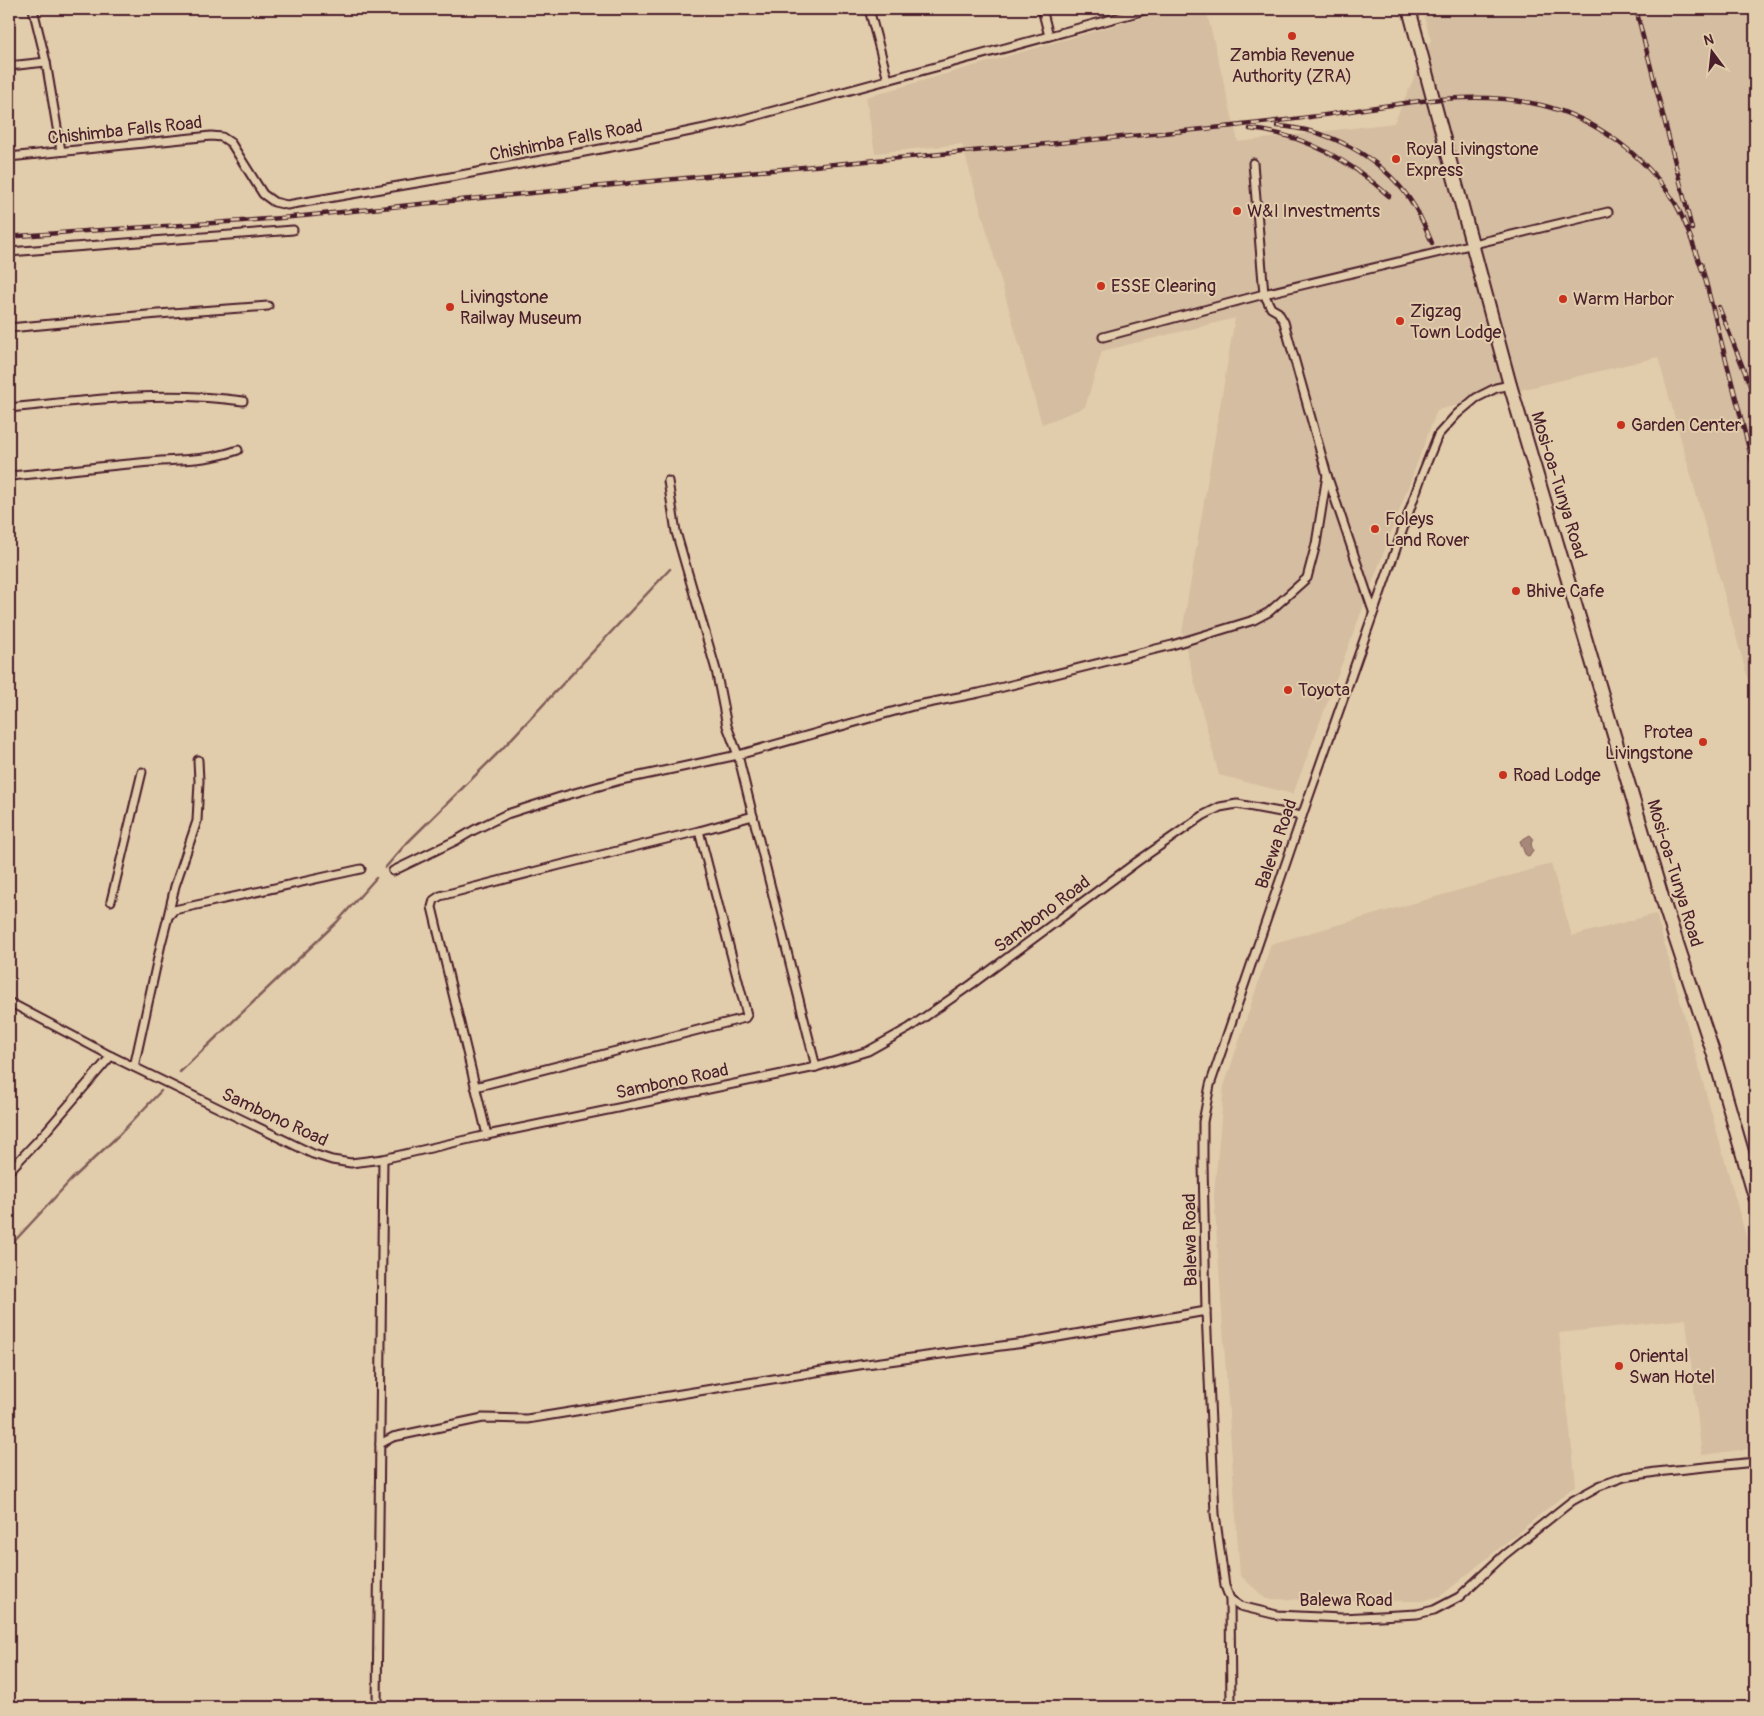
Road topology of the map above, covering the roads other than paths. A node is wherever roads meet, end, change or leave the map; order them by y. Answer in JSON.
{"nodes":[{"id":1,"x":33,"y":9,"type":"edge"},
{"id":2,"x":869,"y":9,"type":"edge"},
{"id":3,"x":1042,"y":9,"type":"edge"},
{"id":4,"x":1149,"y":9,"type":"edge"},
{"id":5,"x":1409,"y":9,"type":"edge"},
{"id":6,"x":1049,"y":36,"type":"junction"},
{"id":7,"x":46,"y":62,"type":"junction"},
{"id":8,"x":9,"y":66,"type":"edge"},
{"id":9,"x":888,"y":80,"type":"junction"},
{"id":10,"x":61,"y":151,"type":"junction"},
{"id":11,"x":9,"y":157,"type":"edge"},
{"id":12,"x":1253,"y":163,"type":"dead end"},
{"id":13,"x":1608,"y":212,"type":"dead end"},
{"id":14,"x":293,"y":230,"type":"dead end"},
{"id":15,"x":1473,"y":244,"type":"junction"},
{"id":16,"x":9,"y":252,"type":"edge"},
{"id":17,"x":1264,"y":294,"type":"junction"},
{"id":18,"x":268,"y":306,"type":"dead end"},
{"id":19,"x":9,"y":328,"type":"edge"},
{"id":20,"x":1103,"y":336,"type":"dead end"},
{"id":21,"x":1510,"y":384,"type":"junction"},
{"id":22,"x":243,"y":401,"type":"dead end"},
{"id":23,"x":9,"y":408,"type":"edge"},
{"id":24,"x":238,"y":450,"type":"dead end"},
{"id":25,"x":1326,"y":475,"type":"junction"},
{"id":26,"x":9,"y":476,"type":"edge"},
{"id":27,"x":668,"y":481,"type":"dead end"},
{"id":28,"x":1374,"y":611,"type":"junction"},
{"id":29,"x":738,"y":755,"type":"junction"},
{"id":30,"x":198,"y":760,"type":"dead end"},
{"id":31,"x":142,"y":772,"type":"dead end"},
{"id":32,"x":753,"y":816,"type":"junction"},
{"id":33,"x":1302,"y":816,"type":"junction"},
{"id":34,"x":699,"y":831,"type":"junction"},
{"id":35,"x":362,"y":869,"type":"dead end"},
{"id":36,"x":393,"y":871,"type":"dead end"},
{"id":37,"x":111,"y":901,"type":"dead end"},
{"id":38,"x":168,"y":917,"type":"junction"},
{"id":39,"x":9,"y":1002,"type":"edge"},
{"id":40,"x":111,"y":1056,"type":"junction"},
{"id":41,"x":134,"y":1067,"type":"junction"},
{"id":42,"x":816,"y":1067,"type":"junction"},
{"id":43,"x":475,"y":1087,"type":"junction"},
{"id":44,"x":487,"y":1135,"type":"junction"},
{"id":45,"x":383,"y":1159,"type":"junction"},
{"id":46,"x":9,"y":1171,"type":"edge"},
{"id":47,"x":1755,"y":1197,"type":"edge"},
{"id":48,"x":1206,"y":1311,"type":"junction"},
{"id":49,"x":380,"y":1444,"type":"junction"},
{"id":50,"x":1755,"y":1462,"type":"edge"},
{"id":51,"x":1230,"y":1599,"type":"junction"},
{"id":52,"x":377,"y":1707,"type":"edge"},
{"id":53,"x":1231,"y":1707,"type":"edge"}],
"edges":[{"from":1,"to":7,"type":"street"},
{"from":2,"to":9,"type":"street"},
{"from":3,"to":6,"type":"street"},
{"from":4,"to":6,"type":"street","name":"Chishimba Falls Road"},
{"from":5,"to":15,"type":"highway","name":"Mosi-oa-Tunya Road"},
{"from":6,"to":9,"type":"street","name":"Chishimba Falls Road"},
{"from":7,"to":8,"type":"street"},
{"from":7,"to":10,"type":"street"},
{"from":9,"to":10,"type":"street","name":"Chishimba Falls Road"},
{"from":10,"to":11,"type":"street","name":"Chishimba Falls Road"},
{"from":12,"to":17,"type":"street"},
{"from":13,"to":15,"type":"street"},
{"from":14,"to":16,"type":"street"},
{"from":15,"to":17,"type":"street"},
{"from":15,"to":21,"type":"highway","name":"Mosi-oa-Tunya Road"},
{"from":17,"to":20,"type":"street"},
{"from":17,"to":25,"type":"street"},
{"from":18,"to":19,"type":"street"},
{"from":21,"to":28,"type":"street","name":"Balewa Road"},
{"from":21,"to":47,"type":"highway","name":"Mosi-oa-Tunya Road"},
{"from":22,"to":23,"type":"street"},
{"from":24,"to":26,"type":"street"},
{"from":25,"to":28,"type":"street"},
{"from":25,"to":29,"type":"street"},
{"from":27,"to":29,"type":"street"},
{"from":28,"to":33,"type":"street","name":"Balewa Road"},
{"from":29,"to":32,"type":"street"},
{"from":29,"to":36,"type":"street"},
{"from":30,"to":38,"type":"street"},
{"from":31,"to":37,"type":"street"},
{"from":32,"to":34,"type":"street"},
{"from":32,"to":42,"type":"street"},
{"from":33,"to":42,"type":"street","name":"Sambono Road"},
{"from":33,"to":48,"type":"street","name":"Balewa Road"},
{"from":34,"to":43,"type":"street"},
{"from":34,"to":43,"type":"street"},
{"from":35,"to":38,"type":"street"},
{"from":38,"to":41,"type":"street"},
{"from":39,"to":40,"type":"street","name":"Sambono Road"},
{"from":40,"to":41,"type":"street","name":"Sambono Road"},
{"from":40,"to":46,"type":"street"},
{"from":41,"to":45,"type":"street","name":"Sambono Road"},
{"from":42,"to":44,"type":"street","name":"Sambono Road"},
{"from":43,"to":44,"type":"street"},
{"from":44,"to":45,"type":"street","name":"Sambono Road"},
{"from":45,"to":49,"type":"street"},
{"from":48,"to":49,"type":"street"},
{"from":48,"to":51,"type":"street","name":"Balewa Road"},
{"from":49,"to":52,"type":"street"},
{"from":50,"to":51,"type":"street","name":"Balewa Road"},
{"from":51,"to":53,"type":"street"}]}
